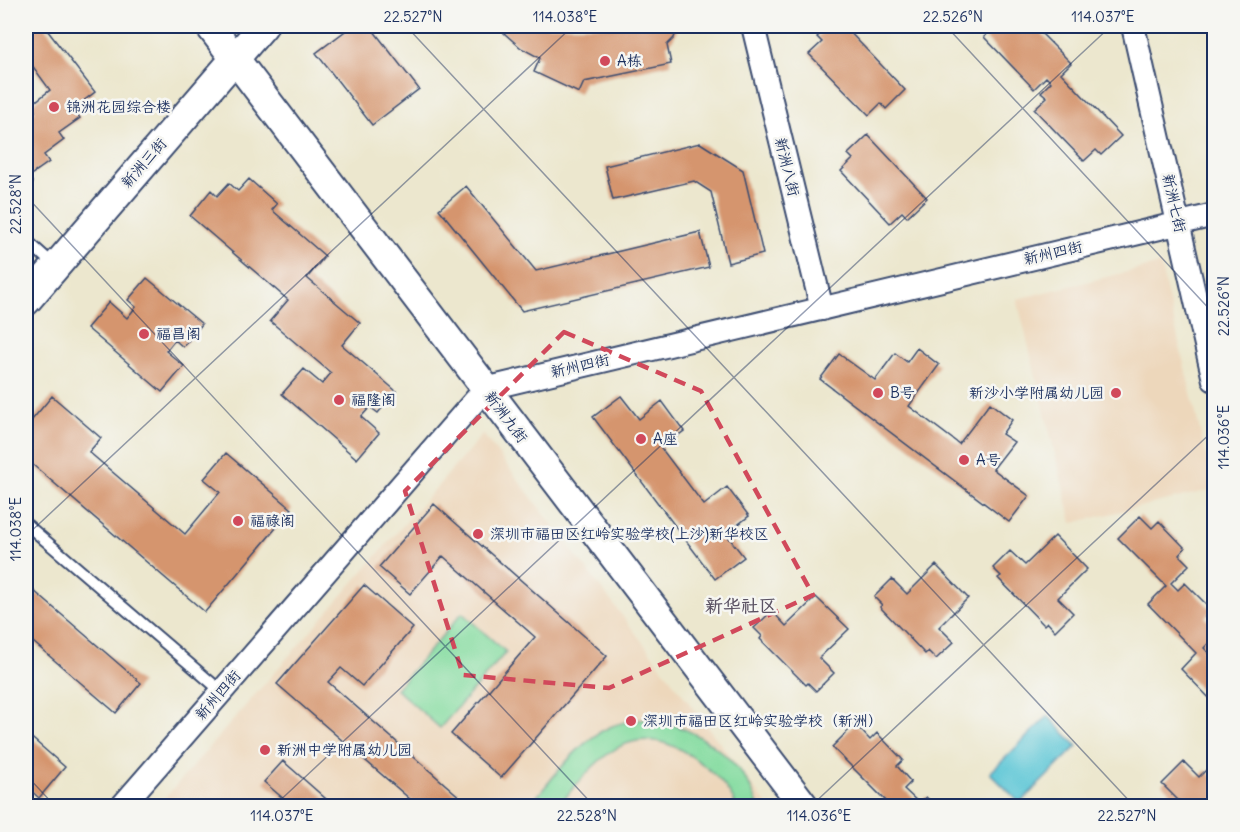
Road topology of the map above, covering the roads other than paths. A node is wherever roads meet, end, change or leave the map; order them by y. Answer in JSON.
{"nodes":[{"id":1,"x":210,"y":26,"type":"edge"},
{"id":2,"x":263,"y":26,"type":"edge"},
{"id":3,"x":753,"y":26,"type":"edge"},
{"id":4,"x":1133,"y":26,"type":"edge"},
{"id":5,"x":235,"y":58,"type":"junction"},
{"id":6,"x":1215,"y":215,"type":"edge"},
{"id":7,"x":1179,"y":223,"type":"junction"},
{"id":8,"x":26,"y":240,"type":"edge"},
{"id":9,"x":55,"y":266,"type":"junction"},
{"id":10,"x":26,"y":301,"type":"edge"},
{"id":11,"x":822,"y":309,"type":"junction"},
{"id":12,"x":1215,"y":380,"type":"edge"},
{"id":13,"x":485,"y":389,"type":"junction"},
{"id":14,"x":26,"y":525,"type":"edge"},
{"id":15,"x":221,"y":691,"type":"junction"},
{"id":16,"x":122,"y":807,"type":"edge"},
{"id":17,"x":804,"y":807,"type":"edge"}],
"edges":[{"from":1,"to":5,"type":"street","name":"新洲九街"},
{"from":2,"to":5,"type":"street","name":"新洲三街"},
{"from":3,"to":11,"type":"street","name":"新洲八街"},
{"from":4,"to":7,"type":"street","name":"新洲七街"},
{"from":5,"to":9,"type":"street","name":"新洲三街"},
{"from":5,"to":13,"type":"street","name":"新洲九街"},
{"from":6,"to":7,"type":"street","name":"新州四街"},
{"from":7,"to":11,"type":"street","name":"新州四街"},
{"from":7,"to":12,"type":"street","name":"新洲七街"},
{"from":8,"to":9,"type":"lane"},
{"from":9,"to":10,"type":"street","name":"新洲三街"},
{"from":11,"to":13,"type":"street","name":"新州四街"},
{"from":13,"to":15,"type":"street","name":"新州四街"},
{"from":13,"to":17,"type":"street","name":"新洲九街"},
{"from":14,"to":15,"type":"lane"},
{"from":15,"to":16,"type":"street","name":"新州四街"}]}
